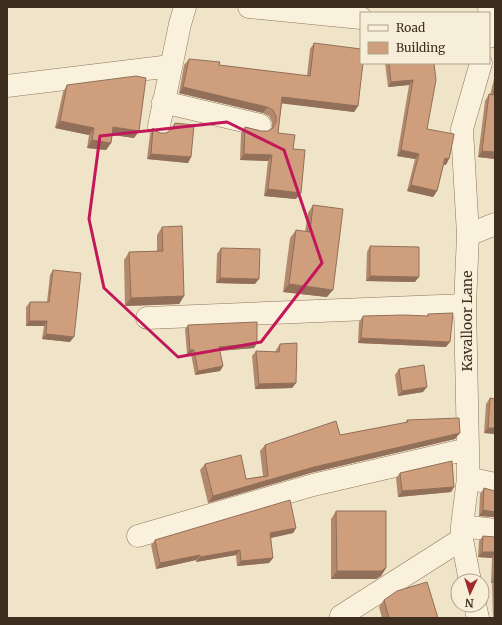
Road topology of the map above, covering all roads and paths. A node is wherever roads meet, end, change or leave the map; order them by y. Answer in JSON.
{"nodes":[{"id":1,"x":184,"y":7,"type":"edge"},
{"id":2,"x":249,"y":7,"type":"edge"},
{"id":3,"x":360,"y":18,"type":"edge"},
{"id":4,"x":481,"y":64,"type":"edge"},
{"id":5,"x":171,"y":66,"type":"junction"},
{"id":6,"x":7,"y":86,"type":"edge"},
{"id":7,"x":163,"y":102,"type":"junction"},
{"id":8,"x":260,"y":125,"type":"dead end"},
{"id":9,"x":159,"y":126,"type":"dead end"},
{"id":10,"x":495,"y":224,"type":"edge"},
{"id":11,"x":468,"y":235,"type":"junction"},
{"id":12,"x":465,"y":305,"type":"junction"},
{"id":13,"x":147,"y":318,"type":"dead end"},
{"id":14,"x":468,"y":449,"type":"junction"},
{"id":15,"x":468,"y":478,"type":"junction"},
{"id":16,"x":495,"y":484,"type":"edge"},
{"id":17,"x":495,"y":530,"type":"edge"},
{"id":18,"x":462,"y":533,"type":"junction"},
{"id":19,"x":138,"y":536,"type":"dead end"},
{"id":20,"x":469,"y":573,"type":"edge"},
{"id":21,"x":341,"y":616,"type":"dead end"}],
"edges":[{"from":1,"to":5,"type":"street"},
{"from":2,"to":3,"type":"street"},
{"from":4,"to":11,"type":"street","name":"Kavalloor Lane"},
{"from":5,"to":6,"type":"street"},
{"from":5,"to":7,"type":"street"},
{"from":7,"to":8,"type":"street"},
{"from":7,"to":9,"type":"street"},
{"from":10,"to":11,"type":"street"},
{"from":11,"to":12,"type":"street","name":"Kavalloor Lane"},
{"from":12,"to":13,"type":"street"},
{"from":12,"to":14,"type":"street","name":"Kavalloor Lane"},
{"from":14,"to":15,"type":"street","name":"Kavalloor Lane"},
{"from":14,"to":19,"type":"street"},
{"from":15,"to":16,"type":"street"},
{"from":15,"to":18,"type":"street","name":"Kavalloor Lane"},
{"from":17,"to":18,"type":"street"},
{"from":18,"to":20,"type":"street","name":"Kavalloor Lane"},
{"from":18,"to":21,"type":"street"}]}
